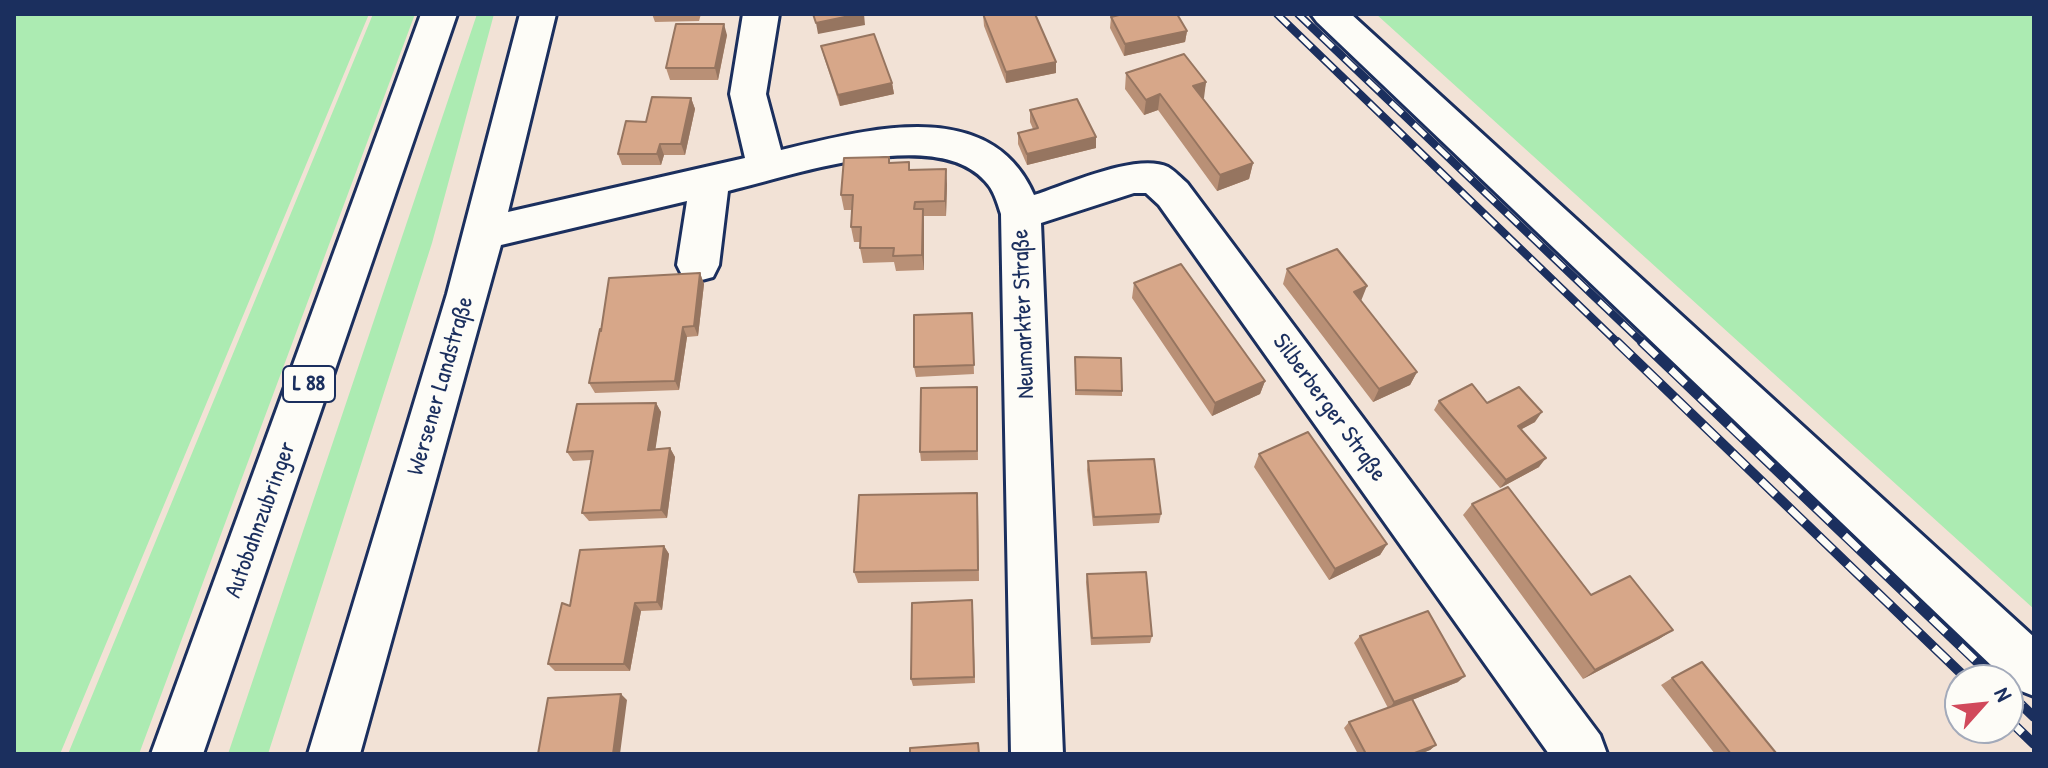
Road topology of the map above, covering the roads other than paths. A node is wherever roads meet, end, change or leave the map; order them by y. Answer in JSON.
{"nodes":[{"id":1,"x":439,"y":14,"type":"edge"},
{"id":2,"x":538,"y":14,"type":"edge"},
{"id":3,"x":761,"y":14,"type":"edge"},
{"id":4,"x":1329,"y":14,"type":"edge"},
{"id":5,"x":766,"y":167,"type":"junction"},
{"id":6,"x":710,"y":181,"type":"junction"},
{"id":7,"x":1021,"y":214,"type":"junction"},
{"id":8,"x":485,"y":233,"type":"junction"},
{"id":9,"x":698,"y":265,"type":"dead end"},
{"id":10,"x":2034,"y":671,"type":"edge"},
{"id":11,"x":177,"y":754,"type":"edge"},
{"id":12,"x":334,"y":754,"type":"edge"},
{"id":13,"x":1037,"y":754,"type":"edge"},
{"id":14,"x":1581,"y":754,"type":"edge"}],
"edges":[{"from":1,"to":11,"type":"main road","name":"Autobahnzubringer","number":"L 88"},
{"from":2,"to":8,"type":"main road","name":"Wersener Landstraße"},
{"from":3,"to":5,"type":"main road"},
{"from":4,"to":10,"type":"main road"},
{"from":5,"to":6,"type":"main road","name":"Neumarkter Straße"},
{"from":5,"to":7,"type":"main road","name":"Neumarkter Straße"},
{"from":6,"to":8,"type":"main road","name":"Neumarkter Straße"},
{"from":6,"to":9,"type":"main road"},
{"from":7,"to":13,"type":"main road","name":"Neumarkter Straße"},
{"from":7,"to":14,"type":"main road","name":"Silberberger Straße"},
{"from":8,"to":12,"type":"main road","name":"Wersener Landstraße"}]}
